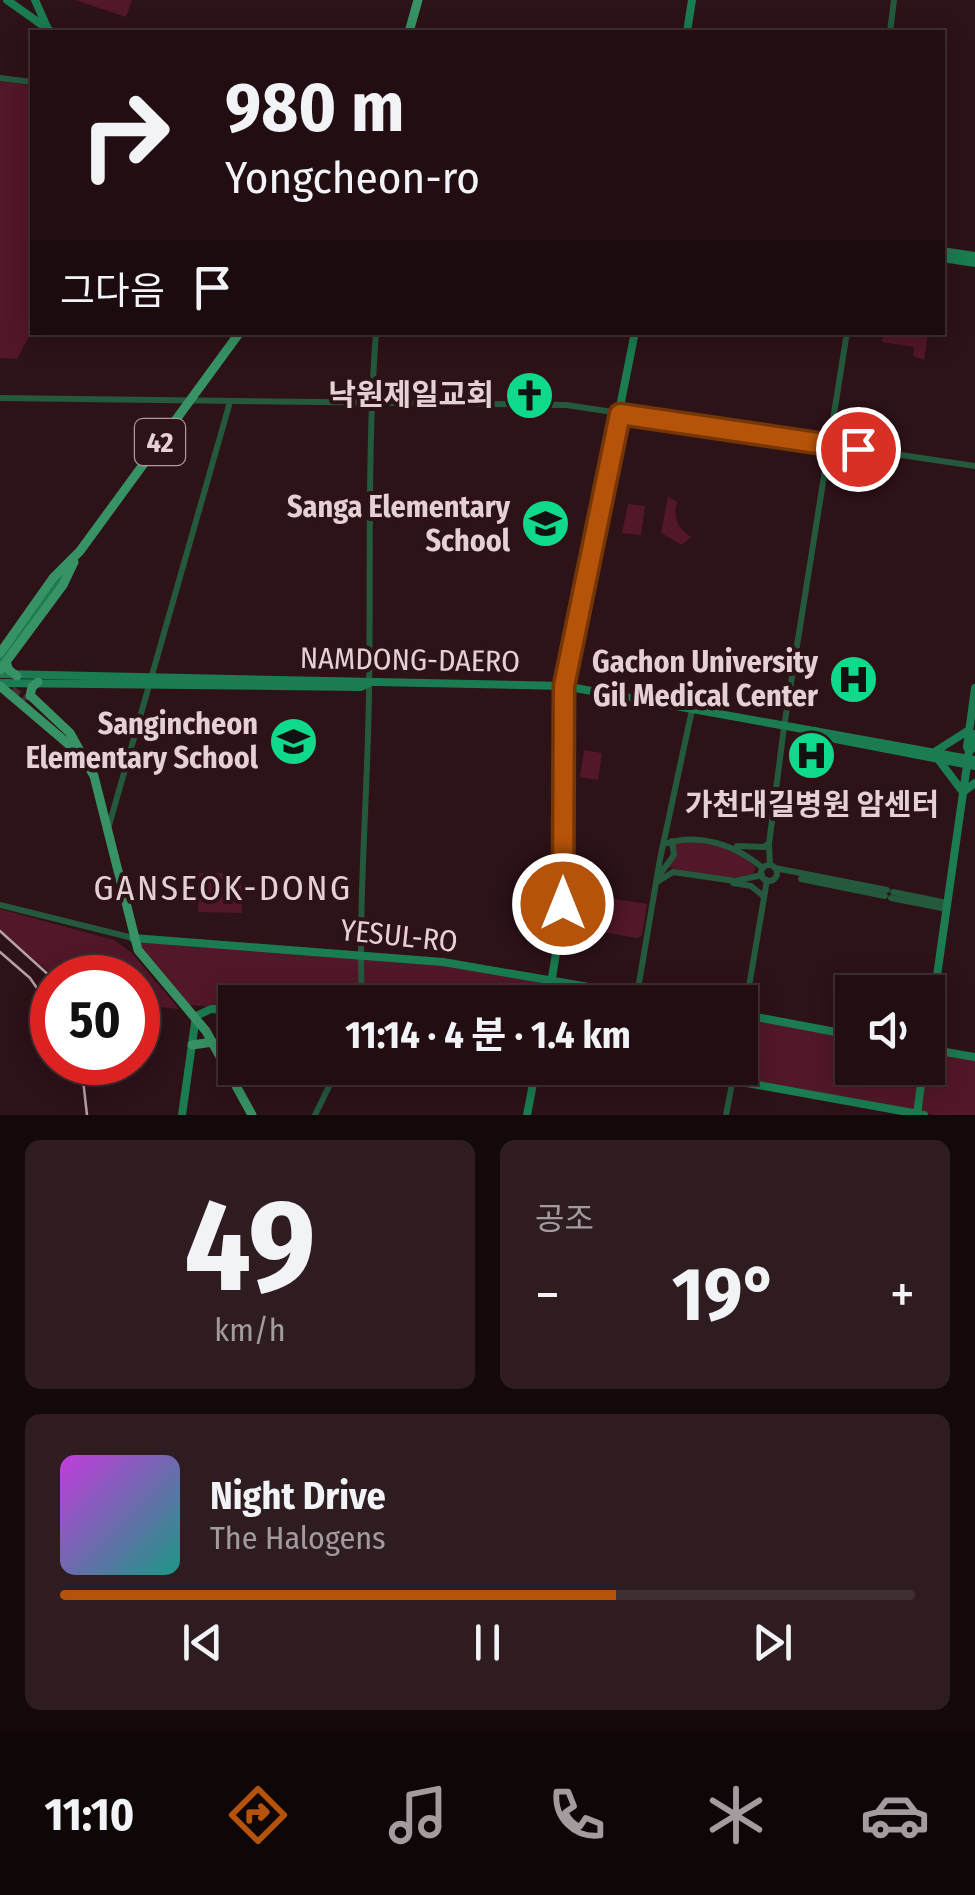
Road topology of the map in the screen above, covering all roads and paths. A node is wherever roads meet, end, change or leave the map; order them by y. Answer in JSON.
{"nodes":[{"id":1,"x":7,"y":0,"type":"edge"},
{"id":2,"x":20,"y":0,"type":"edge"},
{"id":3,"x":32,"y":0,"type":"edge"},
{"id":4,"x":418,"y":0,"type":"edge"},
{"id":5,"x":692,"y":0,"type":"edge"},
{"id":6,"x":894,"y":0,"type":"edge"},
{"id":7,"x":44,"y":26,"type":"edge"},
{"id":8,"x":410,"y":30,"type":"edge"},
{"id":9,"x":687,"y":30,"type":"edge"},
{"id":10,"x":890,"y":30,"type":"edge"},
{"id":11,"x":0,"y":78,"type":"edge"},
{"id":12,"x":30,"y":82,"type":"edge"},
{"id":13,"x":945,"y":254,"type":"edge"},
{"id":14,"x":975,"y":259,"type":"edge"},
{"id":15,"x":238,"y":335,"type":"edge"},
{"id":16,"x":376,"y":335,"type":"edge"},
{"id":17,"x":634,"y":335,"type":"edge"},
{"id":18,"x":846,"y":335,"type":"edge"},
{"id":19,"x":0,"y":398,"type":"edge"},
{"id":20,"x":191,"y":401,"type":"junction"},
{"id":21,"x":230,"y":402,"type":"junction"},
{"id":22,"x":371,"y":403,"type":"junction"},
{"id":23,"x":620,"y":414,"type":"junction"},
{"id":24,"x":828,"y":444,"type":"junction"},
{"id":25,"x":975,"y":466,"type":"edge"},
{"id":26,"x":80,"y":551,"type":"junction"},
{"id":27,"x":1,"y":664,"type":"edge"},
{"id":28,"x":16,"y":676,"type":"joint"},
{"id":29,"x":152,"y":681,"type":"junction"},
{"id":30,"x":38,"y":682,"type":"junction"},
{"id":31,"x":369,"y":683,"type":"junction"},
{"id":32,"x":564,"y":686,"type":"junction"},
{"id":33,"x":2,"y":688,"type":"edge"},
{"id":34,"x":975,"y":688,"type":"edge"},
{"id":35,"x":27,"y":700,"type":"junction"},
{"id":36,"x":692,"y":710,"type":"junction"},
{"id":37,"x":784,"y":726,"type":"junction"},
{"id":38,"x":972,"y":732,"type":"edge"},
{"id":39,"x":935,"y":754,"type":"junction"},
{"id":40,"x":971,"y":760,"type":"edge"},
{"id":41,"x":975,"y":783,"type":"edge"},
{"id":42,"x":963,"y":792,"type":"junction"},
{"id":43,"x":671,"y":820,"type":"junction"},
{"id":44,"x":108,"y":832,"type":"junction"},
{"id":45,"x":688,"y":839,"type":"junction"},
{"id":46,"x":672,"y":842,"type":"junction"},
{"id":47,"x":770,"y":844,"type":"junction"},
{"id":48,"x":663,"y":845,"type":"junction"},
{"id":49,"x":734,"y":846,"type":"junction"},
{"id":50,"x":752,"y":859,"type":"junction"},
{"id":51,"x":663,"y":862,"type":"junction"},
{"id":52,"x":769,"y":872,"type":"junction"},
{"id":53,"x":678,"y":873,"type":"junction"},
{"id":54,"x":747,"y":878,"type":"junction"},
{"id":55,"x":727,"y":880,"type":"junction"},
{"id":56,"x":657,"y":882,"type":"junction"},
{"id":57,"x":762,"y":896,"type":"junction"},
{"id":58,"x":0,"y":905,"type":"edge"},
{"id":59,"x":947,"y":906,"type":"junction"},
{"id":60,"x":133,"y":938,"type":"junction"},
{"id":61,"x":360,"y":954,"type":"junction"},
{"id":62,"x":937,"y":975,"type":"edge"},
{"id":63,"x":552,"y":980,"type":"junction"},
{"id":64,"x":361,"y":985,"type":"edge"},
{"id":65,"x":551,"y":985,"type":"edge"},
{"id":66,"x":579,"y":985,"type":"edge"},
{"id":67,"x":639,"y":985,"type":"edge"},
{"id":68,"x":747,"y":985,"type":"edge"},
{"id":69,"x":218,"y":1009,"type":"edge"},
{"id":70,"x":196,"y":1016,"type":"junction"},
{"id":71,"x":758,"y":1018,"type":"edge"},
{"id":72,"x":835,"y":1032,"type":"edge"},
{"id":73,"x":212,"y":1042,"type":"junction"},
{"id":74,"x":192,"y":1045,"type":"junction"},
{"id":75,"x":945,"y":1051,"type":"edge"},
{"id":76,"x":975,"y":1057,"type":"edge"},
{"id":77,"x":758,"y":1084,"type":"edge"},
{"id":78,"x":330,"y":1085,"type":"edge"},
{"id":79,"x":533,"y":1085,"type":"edge"},
{"id":80,"x":733,"y":1085,"type":"edge"},
{"id":81,"x":922,"y":1085,"type":"edge"},
{"id":82,"x":182,"y":1115,"type":"edge"},
{"id":83,"x":252,"y":1115,"type":"edge"},
{"id":84,"x":315,"y":1115,"type":"edge"},
{"id":85,"x":527,"y":1115,"type":"edge"},
{"id":86,"x":726,"y":1115,"type":"edge"},
{"id":87,"x":919,"y":1115,"type":"edge"}],
"edges":[{"from":1,"to":7,"type":"main road"},
{"from":2,"to":7,"type":"main road"},
{"from":3,"to":7,"type":"main road"},
{"from":4,"to":8,"type":"main road"},
{"from":5,"to":9,"type":"main road"},
{"from":6,"to":10,"type":"street"},
{"from":11,"to":12,"type":"street"},
{"from":13,"to":14,"type":"main road"},
{"from":15,"to":20,"type":"main road","number":"42"},
{"from":16,"to":22,"type":"street"},
{"from":17,"to":23,"type":"main road"},
{"from":18,"to":24,"type":"street"},
{"from":19,"to":20,"type":"street"},
{"from":20,"to":21,"type":"street"},
{"from":20,"to":26,"type":"main road","number":"42"},
{"from":21,"to":22,"type":"street"},
{"from":21,"to":29,"type":"street"},
{"from":22,"to":23,"type":"street"},
{"from":22,"to":31,"type":"street"},
{"from":23,"to":24,"type":"street"},
{"from":23,"to":32,"type":"main road"},
{"from":24,"to":25,"type":"street"},
{"from":24,"to":37,"type":"street"},
{"from":26,"to":27,"type":"main road"},
{"from":26,"to":27,"type":"main road","number":"42"},
{"from":27,"to":28,"type":"main road"},
{"from":28,"to":29,"type":"main road"},
{"from":29,"to":30,"type":"main road"},
{"from":29,"to":31,"type":"main road","name":"NAMDONG-DAERO"},
{"from":29,"to":44,"type":"street"},
{"from":30,"to":33,"type":"main road"},
{"from":30,"to":35,"type":"main road"},
{"from":31,"to":32,"type":"main road","name":"NAMDONG-DAERO"},
{"from":31,"to":61,"type":"street"},
{"from":32,"to":36,"type":"main road","name":"NAMDONG-DAERO"},
{"from":32,"to":63,"type":"main road"},
{"from":33,"to":35,"type":"main road"},
{"from":34,"to":38,"type":"main road"},
{"from":35,"to":44,"type":"main road"},
{"from":36,"to":37,"type":"main road","name":"NAMDONG-DAERO"},
{"from":36,"to":43,"type":"street"},
{"from":37,"to":39,"type":"main road","name":"NAMDONG-DAERO"},
{"from":37,"to":47,"type":"street"},
{"from":38,"to":39,"type":"main road"},
{"from":38,"to":40,"type":"main road"},
{"from":39,"to":40,"type":"main road","name":"NAMDONG-DAERO"},
{"from":39,"to":42,"type":"main road"},
{"from":40,"to":42,"type":"main road"},
{"from":41,"to":42,"type":"main road"},
{"from":42,"to":59,"type":"main road"},
{"from":43,"to":45,"type":"street"},
{"from":43,"to":46,"type":"street"},
{"from":43,"to":48,"type":"street"},
{"from":44,"to":60,"type":"main road"},
{"from":45,"to":46,"type":"street"},
{"from":45,"to":49,"type":"street"},
{"from":46,"to":48,"type":"street"},
{"from":46,"to":51,"type":"street"},
{"from":47,"to":49,"type":"street"},
{"from":47,"to":52,"type":"street"},
{"from":48,"to":51,"type":"street"},
{"from":49,"to":50,"type":"street"},
{"from":50,"to":52,"type":"street"},
{"from":50,"to":54,"type":"street"},
{"from":51,"to":53,"type":"street"},
{"from":51,"to":56,"type":"street"},
{"from":52,"to":54,"type":"street"},
{"from":52,"to":57,"type":"street"},
{"from":52,"to":59,"type":"street"},
{"from":53,"to":55,"type":"street"},
{"from":53,"to":56,"type":"street"},
{"from":54,"to":55,"type":"street"},
{"from":55,"to":57,"type":"street"},
{"from":56,"to":67,"type":"street"},
{"from":57,"to":68,"type":"street"},
{"from":58,"to":60,"type":"street","name":"YESUL-RO"},
{"from":59,"to":62,"type":"main road"},
{"from":60,"to":61,"type":"main road","name":"YESUL-RO"},
{"from":60,"to":70,"type":"main road"},
{"from":61,"to":63,"type":"main road","name":"YESUL-RO"},
{"from":61,"to":64,"type":"street"},
{"from":63,"to":65,"type":"main road"},
{"from":63,"to":66,"type":"main road","name":"YESUL-RO"},
{"from":69,"to":70,"type":"main road"},
{"from":70,"to":73,"type":"main road"},
{"from":70,"to":74,"type":"main road"},
{"from":71,"to":72,"type":"main road"},
{"from":73,"to":74,"type":"main road"},
{"from":73,"to":83,"type":"main road"},
{"from":74,"to":82,"type":"main road"},
{"from":75,"to":76,"type":"main road"},
{"from":77,"to":87,"type":"main road"},
{"from":78,"to":84,"type":"street"},
{"from":79,"to":85,"type":"main road"},
{"from":80,"to":86,"type":"street"},
{"from":81,"to":87,"type":"main road"}]}
